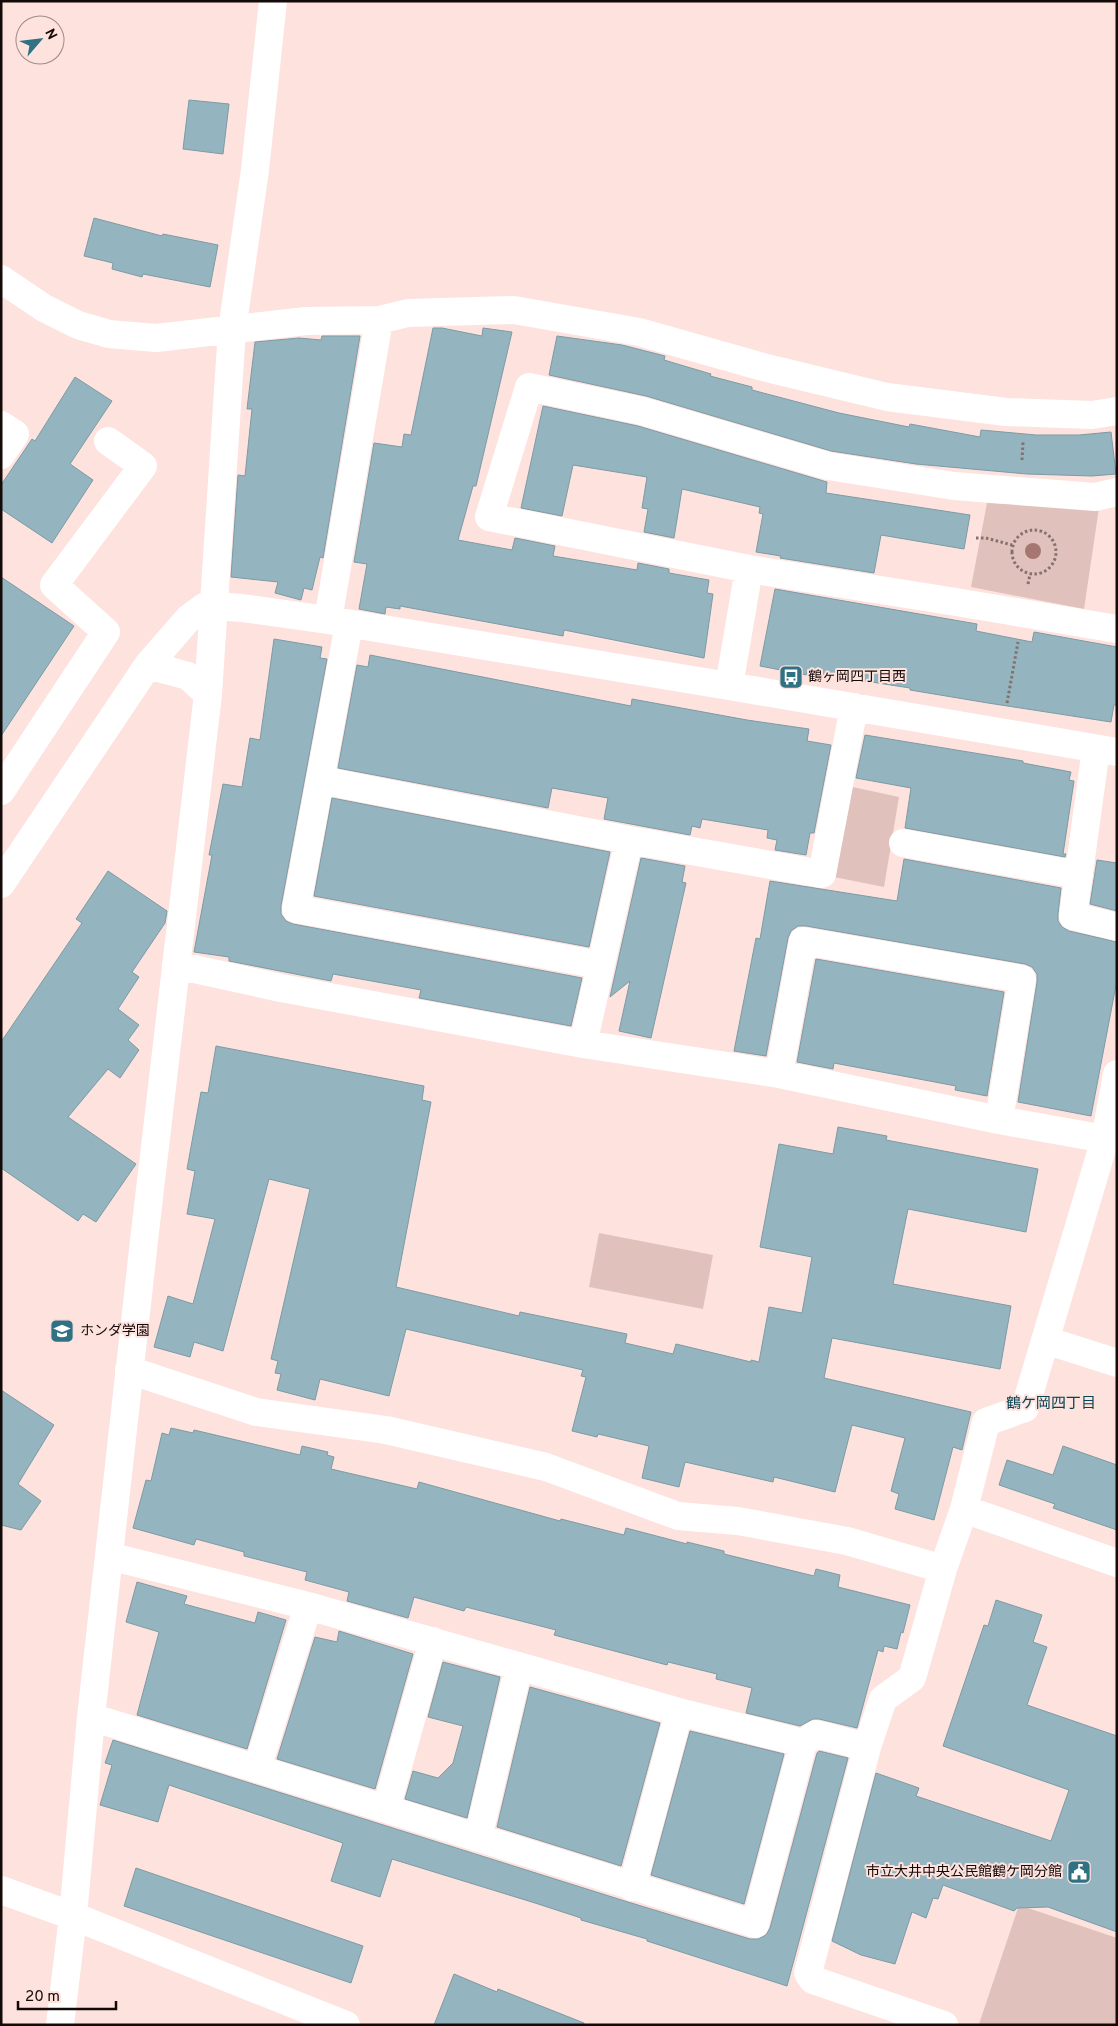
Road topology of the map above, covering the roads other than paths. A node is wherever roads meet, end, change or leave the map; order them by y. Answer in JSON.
{"nodes":[{"id":1,"x":273,"y":1,"type":"edge"},
{"id":2,"x":1,"y":279,"type":"edge"},
{"id":3,"x":378,"y":320,"type":"junction"},
{"id":4,"x":232,"y":330,"type":"junction"},
{"id":5,"x":1117,"y":411,"type":"edge"},
{"id":6,"x":1,"y":425,"type":"edge"},
{"id":7,"x":108,"y":441,"type":"dead end"},
{"id":8,"x":1,"y":455,"type":"edge"},
{"id":9,"x":1117,"y":492,"type":"edge"},
{"id":10,"x":749,"y":569,"type":"junction"},
{"id":11,"x":214,"y":606,"type":"junction"},
{"id":12,"x":339,"y":622,"type":"junction"},
{"id":13,"x":1117,"y":630,"type":"edge"},
{"id":14,"x":148,"y":666,"type":"junction"},
{"id":15,"x":729,"y":686,"type":"junction"},
{"id":16,"x":208,"y":694,"type":"junction"},
{"id":17,"x":854,"y":707,"type":"junction"},
{"id":18,"x":1106,"y":751,"type":"edge"},
{"id":19,"x":320,"y":780,"type":"junction"},
{"id":20,"x":1,"y":791,"type":"edge"},
{"id":21,"x":629,"y":840,"type":"junction"},
{"id":22,"x":903,"y":843,"type":"dead end"},
{"id":23,"x":6,"y":867,"type":"edge"},
{"id":24,"x":1079,"y":875,"type":"junction"},
{"id":25,"x":1117,"y":927,"type":"edge"},
{"id":26,"x":176,"y":965,"type":"junction"},
{"id":27,"x":600,"y":965,"type":"junction"},
{"id":28,"x":583,"y":1044,"type":"junction"},
{"id":29,"x":779,"y":1074,"type":"junction"},
{"id":30,"x":1117,"y":1074,"type":"edge"},
{"id":31,"x":999,"y":1120,"type":"junction"},
{"id":32,"x":1107,"y":1152,"type":"edge"},
{"id":33,"x":1045,"y":1340,"type":"junction"},
{"id":34,"x":1117,"y":1363,"type":"edge"},
{"id":35,"x":130,"y":1370,"type":"junction"},
{"id":36,"x":964,"y":1510,"type":"junction"},
{"id":37,"x":109,"y":1556,"type":"junction"},
{"id":38,"x":1117,"y":1562,"type":"edge"},
{"id":39,"x":943,"y":1569,"type":"junction"},
{"id":40,"x":308,"y":1606,"type":"junction"},
{"id":41,"x":433,"y":1640,"type":"junction"},
{"id":42,"x":519,"y":1666,"type":"junction"},
{"id":43,"x":679,"y":1712,"type":"junction"},
{"id":44,"x":91,"y":1717,"type":"junction"},
{"id":45,"x":803,"y":1743,"type":"junction"},
{"id":46,"x":867,"y":1748,"type":"junction"},
{"id":47,"x":257,"y":1769,"type":"junction"},
{"id":48,"x":386,"y":1809,"type":"junction"},
{"id":49,"x":478,"y":1838,"type":"junction"},
{"id":50,"x":632,"y":1887,"type":"junction"},
{"id":51,"x":1,"y":1890,"type":"edge"},
{"id":52,"x":73,"y":1916,"type":"junction"},
{"id":53,"x":932,"y":2023,"type":"edge"},
{"id":54,"x":60,"y":2025,"type":"edge"},
{"id":55,"x":346,"y":2025,"type":"edge"}],
"edges":[{"from":1,"to":4,"type":"street"},
{"from":2,"to":4,"type":"street"},
{"from":3,"to":4,"type":"street"},
{"from":3,"to":5,"type":"street"},
{"from":3,"to":12,"type":"street"},
{"from":4,"to":11,"type":"street"},
{"from":6,"to":8,"type":"street"},
{"from":7,"to":20,"type":"street"},
{"from":9,"to":10,"type":"street"},
{"from":10,"to":13,"type":"street"},
{"from":10,"to":15,"type":"street"},
{"from":11,"to":12,"type":"street"},
{"from":11,"to":14,"type":"street"},
{"from":11,"to":16,"type":"street"},
{"from":12,"to":15,"type":"street"},
{"from":12,"to":19,"type":"street"},
{"from":14,"to":16,"type":"street"},
{"from":14,"to":23,"type":"street"},
{"from":15,"to":17,"type":"street"},
{"from":16,"to":26,"type":"street"},
{"from":17,"to":18,"type":"street"},
{"from":17,"to":21,"type":"street"},
{"from":18,"to":24,"type":"street"},
{"from":19,"to":21,"type":"street"},
{"from":19,"to":27,"type":"street"},
{"from":21,"to":27,"type":"street"},
{"from":22,"to":24,"type":"street"},
{"from":24,"to":25,"type":"street"},
{"from":26,"to":28,"type":"street"},
{"from":26,"to":35,"type":"street"},
{"from":27,"to":28,"type":"street"},
{"from":28,"to":29,"type":"street"},
{"from":29,"to":31,"type":"street"},
{"from":29,"to":31,"type":"street"},
{"from":30,"to":32,"type":"street"},
{"from":31,"to":32,"type":"street"},
{"from":32,"to":33,"type":"street"},
{"from":33,"to":34,"type":"street"},
{"from":33,"to":36,"type":"street"},
{"from":35,"to":37,"type":"street"},
{"from":35,"to":39,"type":"street"},
{"from":36,"to":38,"type":"street"},
{"from":36,"to":39,"type":"street"},
{"from":37,"to":40,"type":"street"},
{"from":37,"to":44,"type":"street"},
{"from":39,"to":46,"type":"street"},
{"from":40,"to":41,"type":"street"},
{"from":40,"to":47,"type":"street"},
{"from":41,"to":42,"type":"street"},
{"from":41,"to":48,"type":"street"},
{"from":42,"to":43,"type":"street"},
{"from":42,"to":49,"type":"street"},
{"from":43,"to":45,"type":"street"},
{"from":43,"to":50,"type":"street"},
{"from":44,"to":47,"type":"street"},
{"from":44,"to":52,"type":"street"},
{"from":45,"to":46,"type":"street"},
{"from":45,"to":50,"type":"street"},
{"from":46,"to":53,"type":"street"},
{"from":47,"to":48,"type":"street"},
{"from":48,"to":49,"type":"street"},
{"from":49,"to":50,"type":"street"},
{"from":51,"to":52,"type":"street"},
{"from":52,"to":54,"type":"street"},
{"from":52,"to":55,"type":"street"}]}
